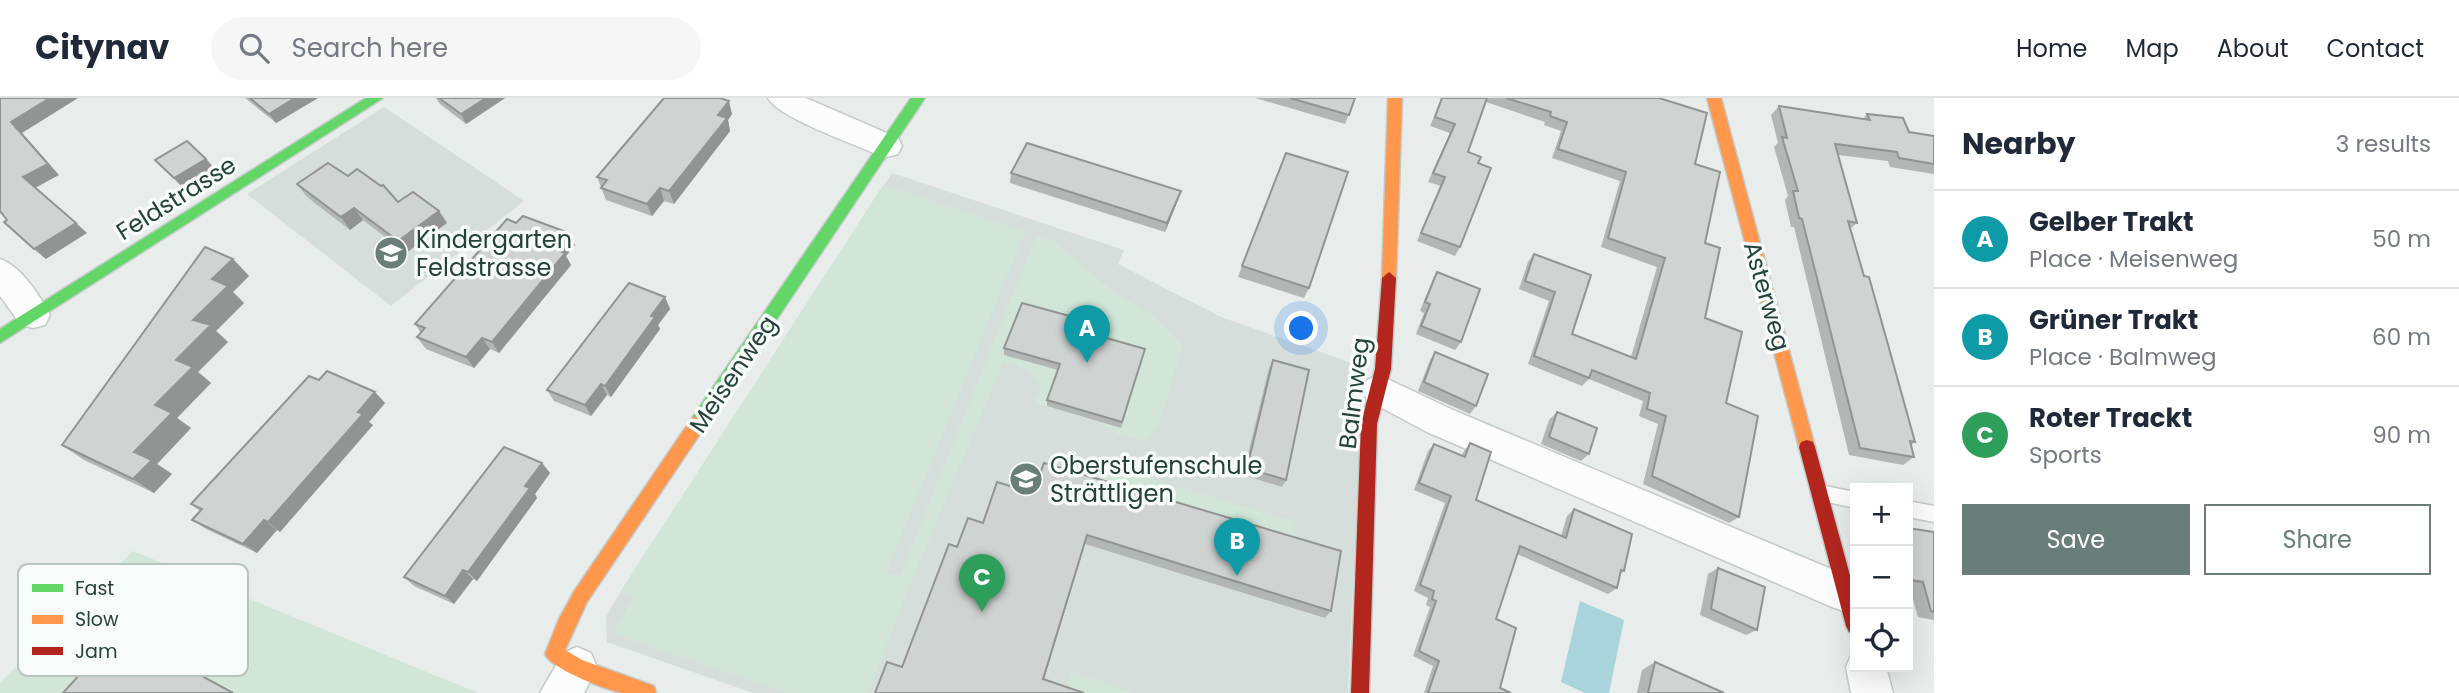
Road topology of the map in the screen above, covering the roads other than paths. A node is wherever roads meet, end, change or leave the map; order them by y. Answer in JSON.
{"nodes":[{"id":1,"x":376,"y":98,"type":"edge"},
{"id":2,"x":782,"y":98,"type":"edge"},
{"id":3,"x":918,"y":98,"type":"edge"},
{"id":4,"x":1395,"y":98,"type":"edge"},
{"id":5,"x":1714,"y":98,"type":"edge"},
{"id":6,"x":887,"y":146,"type":"junction"},
{"id":7,"x":0,"y":272,"type":"edge"},
{"id":8,"x":33,"y":314,"type":"junction"},
{"id":9,"x":0,"y":337,"type":"edge"},
{"id":10,"x":1379,"y":390,"type":"junction"},
{"id":11,"x":1820,"y":493,"type":"junction"},
{"id":12,"x":1850,"y":499,"type":"edge"},
{"id":13,"x":1913,"y":510,"type":"edge"},
{"id":14,"x":1934,"y":514,"type":"edge"},
{"id":15,"x":1851,"y":609,"type":"edge"},
{"id":16,"x":1850,"y":610,"type":"edge"},
{"id":17,"x":564,"y":671,"type":"edge"},
{"id":18,"x":1867,"y":672,"type":"edge"},
{"id":19,"x":647,"y":693,"type":"edge"},
{"id":20,"x":1360,"y":693,"type":"edge"},
{"id":21,"x":1872,"y":693,"type":"edge"}],
"edges":[{"from":1,"to":8,"type":"street","name":"Feldstrasse"},
{"from":2,"to":6,"type":"street"},
{"from":3,"to":6,"type":"street","name":"Meisenweg"},
{"from":4,"to":10,"type":"street","name":"Balmweg"},
{"from":5,"to":11,"type":"street","name":"Asterweg"},
{"from":6,"to":17,"type":"street","name":"Meisenweg"},
{"from":7,"to":8,"type":"street"},
{"from":8,"to":9,"type":"street","name":"Feldstrasse"},
{"from":10,"to":16,"type":"street"},
{"from":10,"to":20,"type":"street","name":"Balmweg"},
{"from":11,"to":12,"type":"lane"},
{"from":11,"to":15,"type":"street","name":"Asterweg"},
{"from":13,"to":14,"type":"lane"},
{"from":17,"to":19,"type":"street"},
{"from":18,"to":21,"type":"street"}]}
